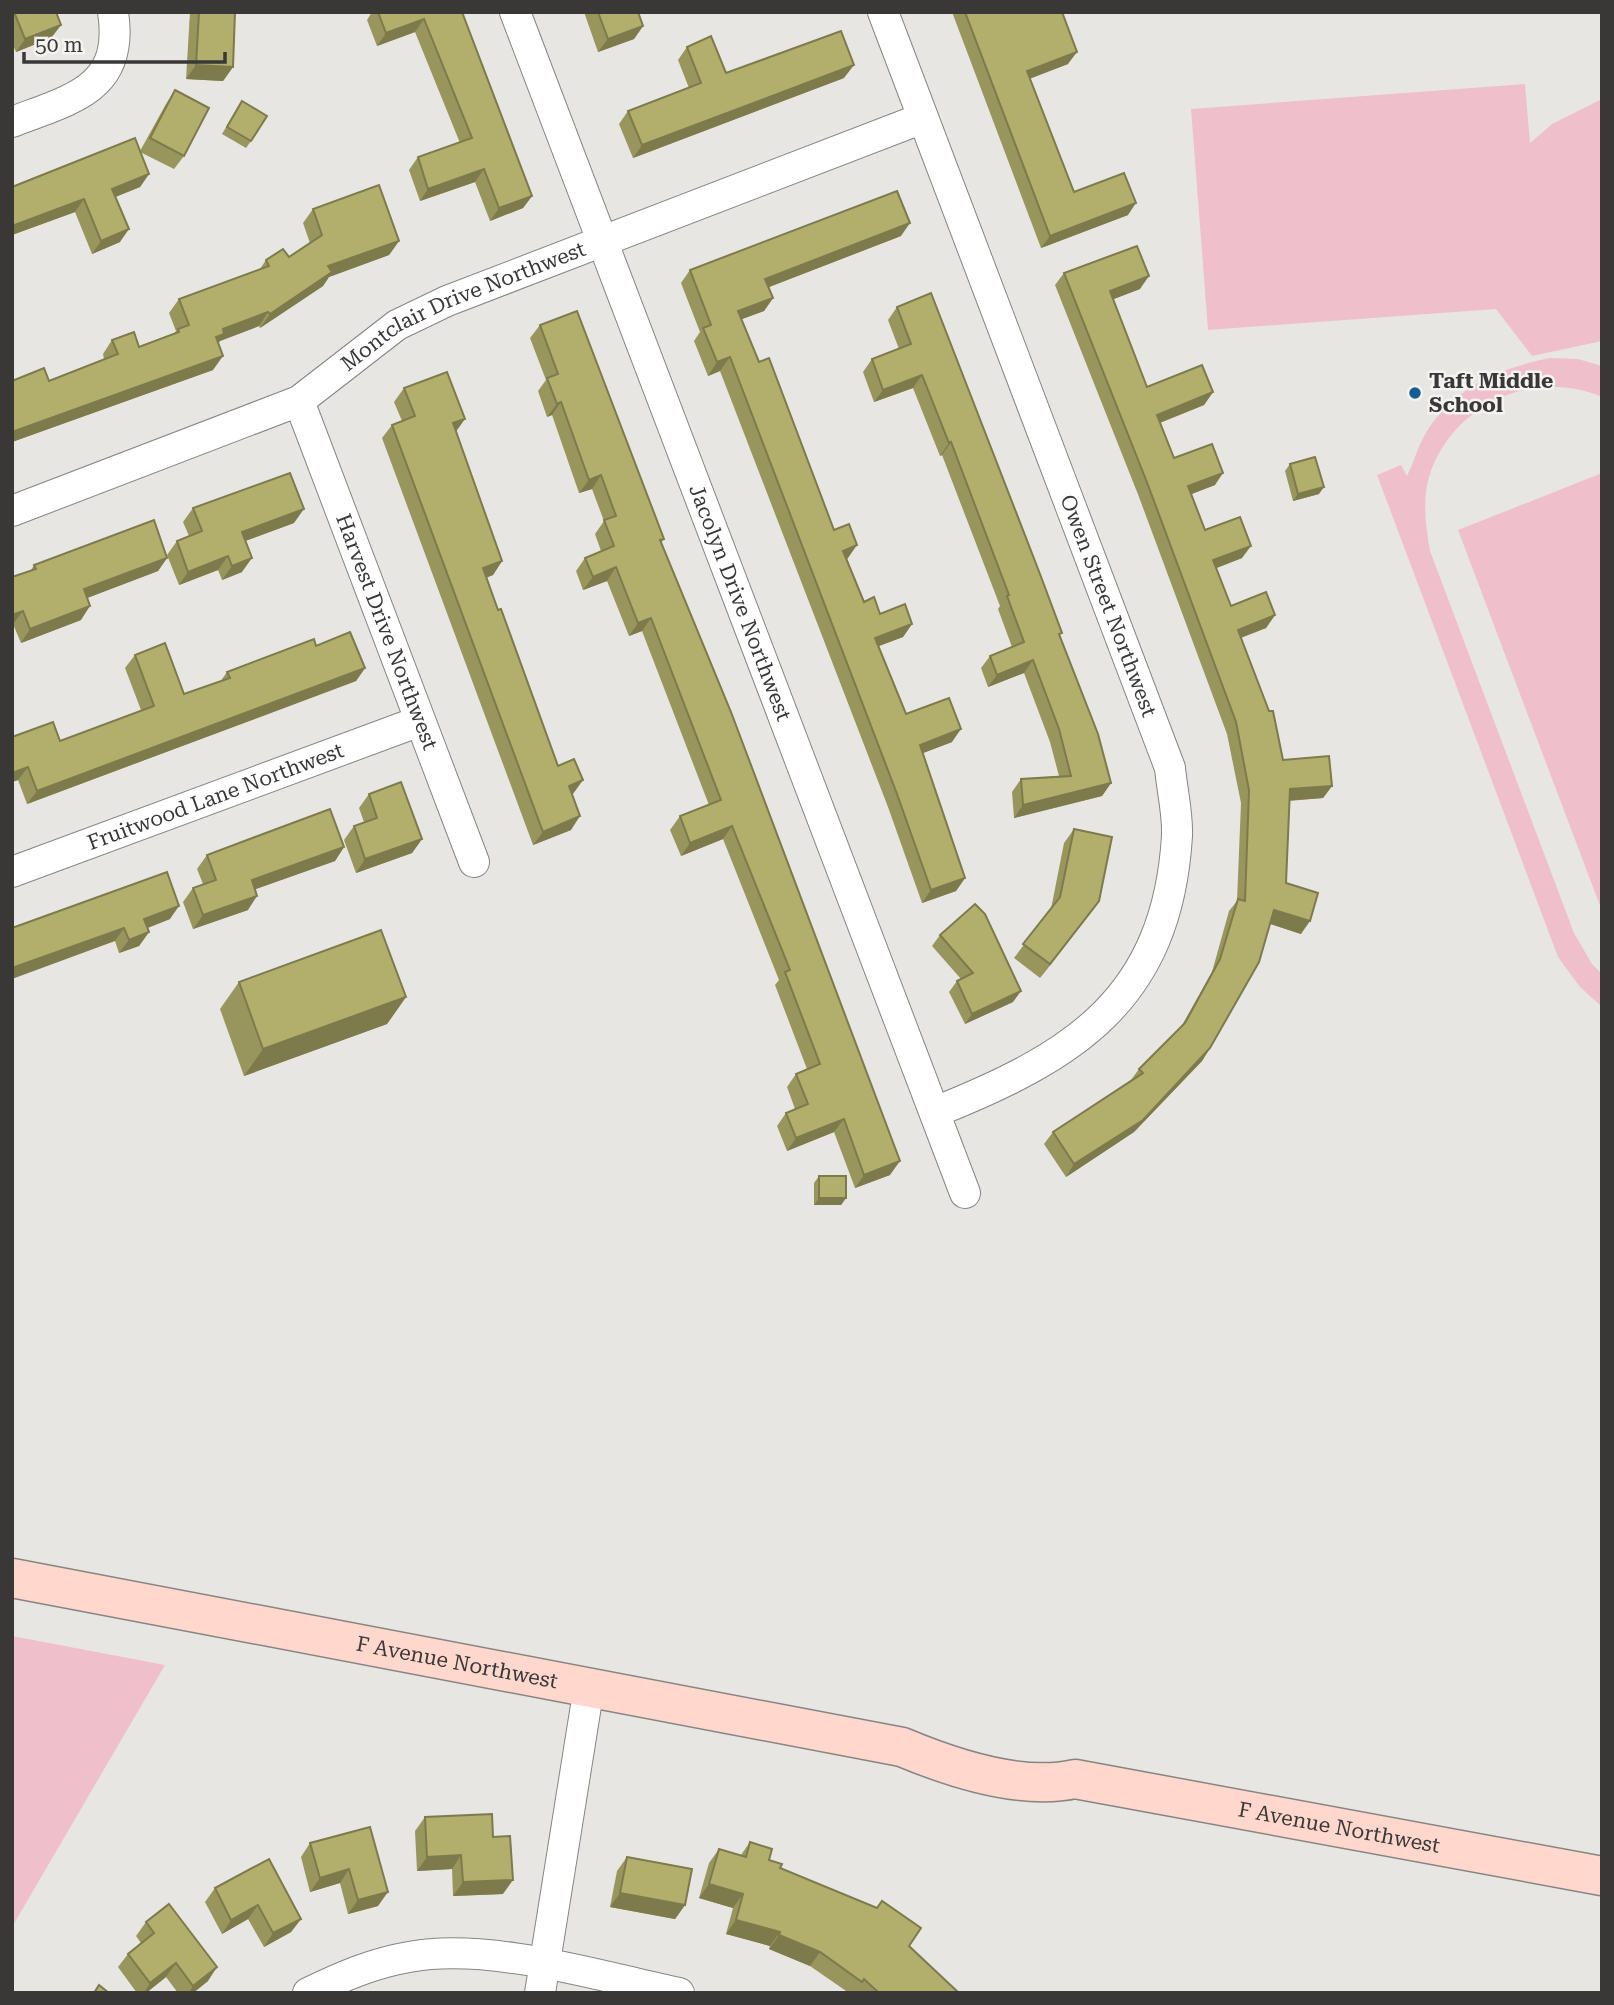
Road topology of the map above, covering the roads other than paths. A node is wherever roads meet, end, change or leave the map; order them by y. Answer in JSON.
{"nodes":[{"id":1,"x":113,"y":12,"type":"edge"},
{"id":2,"x":516,"y":12,"type":"edge"},
{"id":3,"x":883,"y":12,"type":"edge"},
{"id":4,"x":923,"y":118,"type":"junction"},
{"id":5,"x":12,"y":122,"type":"edge"},
{"id":6,"x":603,"y":242,"type":"junction"},
{"id":7,"x":299,"y":401,"type":"junction"},
{"id":8,"x":12,"y":511,"type":"edge"},
{"id":9,"x":420,"y":721,"type":"junction"},
{"id":10,"x":474,"y":862,"type":"dead end"},
{"id":11,"x":12,"y":872,"type":"edge"},
{"id":12,"x":935,"y":1112,"type":"junction"},
{"id":13,"x":965,"y":1193,"type":"dead end"},
{"id":14,"x":12,"y":1578,"type":"edge"},
{"id":15,"x":589,"y":1687,"type":"junction"},
{"id":16,"x":1602,"y":1876,"type":"edge"},
{"id":17,"x":542,"y":1979,"type":"edge"},
{"id":18,"x":308,"y":1993,"type":"edge"},
{"id":19,"x":679,"y":1993,"type":"edge"}],
"edges":[{"from":1,"to":5,"type":"street"},
{"from":2,"to":6,"type":"street","name":"Jacolyn Drive Northwest"},
{"from":3,"to":4,"type":"street","name":"Owen Street Northwest"},
{"from":4,"to":6,"type":"street","name":"Montclair Drive Northwest"},
{"from":4,"to":12,"type":"street","name":"Owen Street Northwest"},
{"from":6,"to":7,"type":"street","name":"Montclair Drive Northwest"},
{"from":6,"to":12,"type":"street","name":"Jacolyn Drive Northwest"},
{"from":7,"to":8,"type":"street","name":"Montclair Drive Northwest"},
{"from":7,"to":9,"type":"street","name":"Harvest Drive Northwest"},
{"from":9,"to":10,"type":"street","name":"Harvest Drive Northwest"},
{"from":9,"to":11,"type":"street","name":"Fruitwood Lane Northwest"},
{"from":12,"to":13,"type":"street","name":"Jacolyn Drive Northwest"},
{"from":14,"to":15,"type":"main road","name":"F Avenue Northwest"},
{"from":15,"to":16,"type":"main road","name":"F Avenue Northwest"},
{"from":15,"to":17,"type":"street"},
{"from":17,"to":18,"type":"street"},
{"from":17,"to":19,"type":"street"}]}
